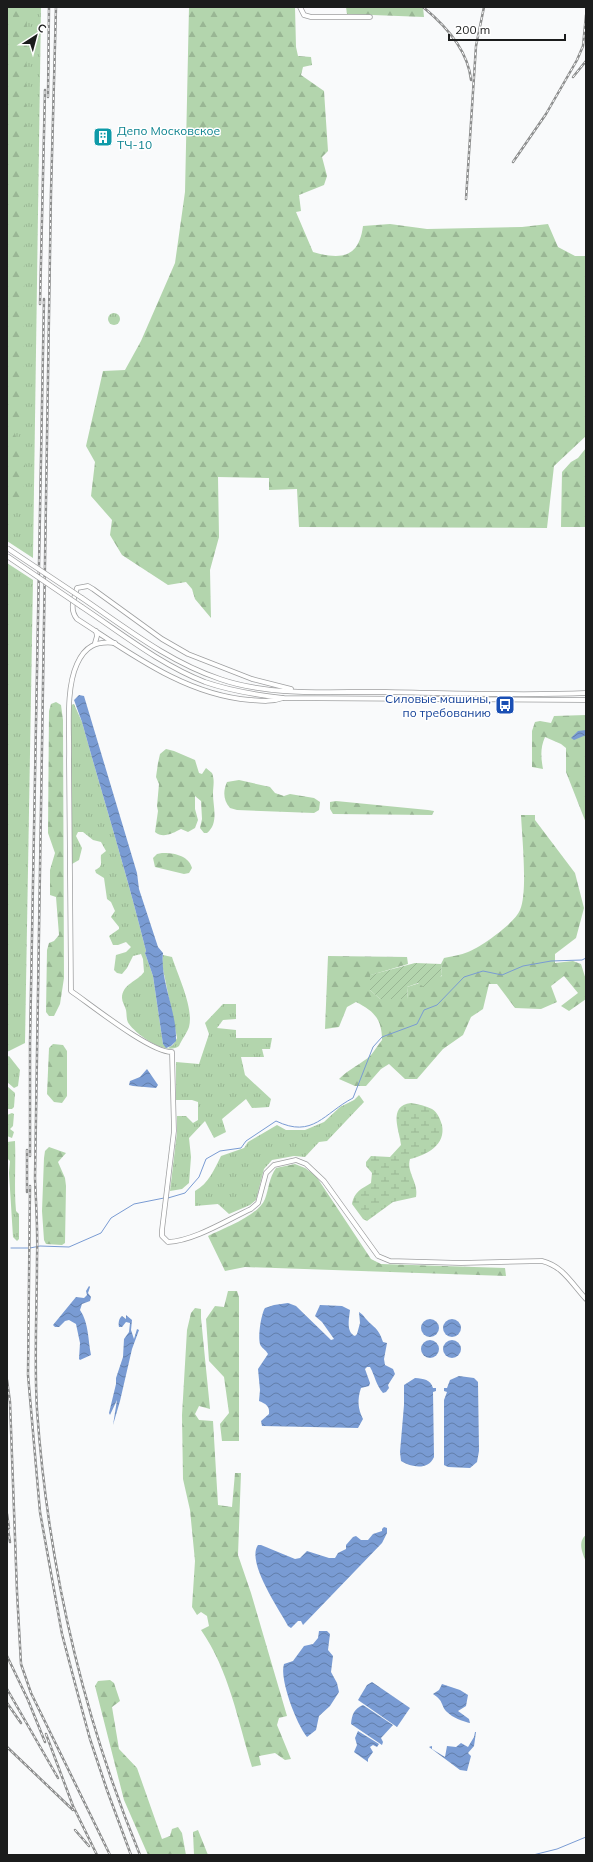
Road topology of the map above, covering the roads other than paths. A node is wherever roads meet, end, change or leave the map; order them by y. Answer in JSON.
{"nodes":[{"id":1,"x":300,"y":7,"type":"edge"},
{"id":2,"x":370,"y":17,"type":"dead end"},
{"id":3,"x":7,"y":548,"type":"edge"},
{"id":4,"x":7,"y":556,"type":"edge"},
{"id":5,"x":96,"y":630,"type":"junction"},
{"id":6,"x":95,"y":643,"type":"junction"},
{"id":7,"x":115,"y":643,"type":"junction"},
{"id":8,"x":294,"y":691,"type":"junction"},
{"id":9,"x":586,"y":693,"type":"edge"},
{"id":10,"x":283,"y":698,"type":"junction"},
{"id":11,"x":586,"y":700,"type":"edge"},
{"id":12,"x":586,"y":1299,"type":"edge"}],
"edges":[{"from":1,"to":2,"type":"street"},
{"from":3,"to":8,"type":"street","bridge":true},
{"from":4,"to":10,"type":"street","bridge":true},
{"from":5,"to":6,"type":"street"},
{"from":5,"to":7,"type":"street"},
{"from":5,"to":8,"type":"street"},
{"from":6,"to":7,"type":"street"},
{"from":6,"to":12,"type":"street"},
{"from":7,"to":10,"type":"street"},
{"from":8,"to":9,"type":"street"},
{"from":10,"to":11,"type":"street"}]}
